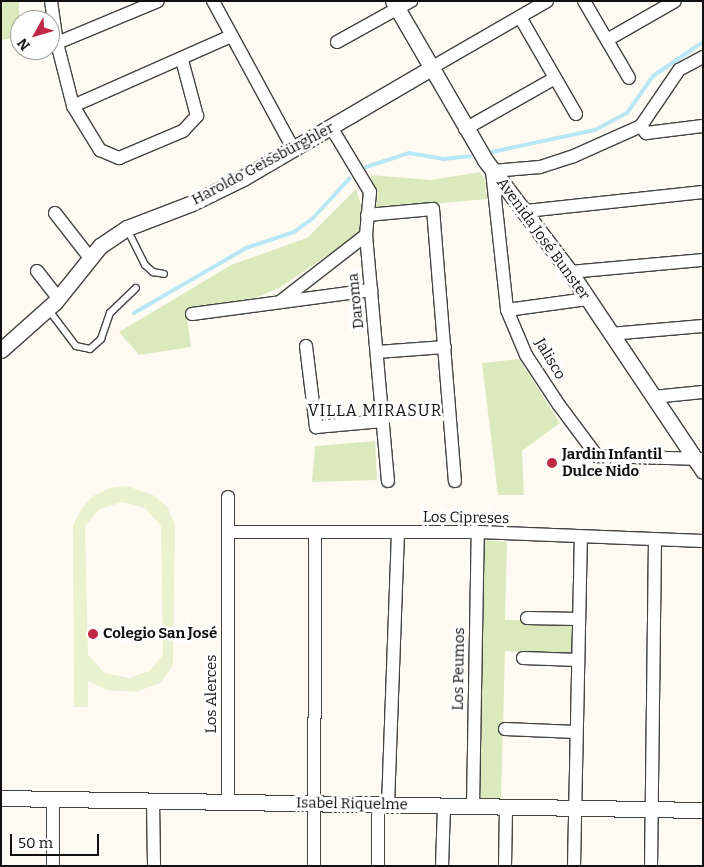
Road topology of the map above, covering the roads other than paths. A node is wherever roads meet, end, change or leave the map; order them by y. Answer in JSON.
{"nodes":[{"id":1,"x":158,"y":1,"type":"edge"},
{"id":2,"x":213,"y":1,"type":"edge"},
{"id":3,"x":410,"y":1,"type":"edge"},
{"id":4,"x":547,"y":1,"type":"edge"},
{"id":5,"x":584,"y":1,"type":"edge"},
{"id":6,"x":675,"y":1,"type":"edge"},
{"id":7,"x":395,"y":5,"type":"edge"},
{"id":8,"x":520,"y":17,"type":"junction"},
{"id":9,"x":231,"y":36,"type":"junction"},
{"id":10,"x":607,"y":40,"type":"junction"},
{"id":11,"x":60,"y":42,"type":"edge"},
{"id":12,"x":337,"y":42,"type":"dead end"},
{"id":13,"x":60,"y":55,"type":"edge"},
{"id":14,"x":703,"y":57,"type":"edge"},
{"id":15,"x":182,"y":60,"type":"junction"},
{"id":16,"x":431,"y":68,"type":"junction"},
{"id":17,"x":554,"y":78,"type":"junction"},
{"id":18,"x":629,"y":78,"type":"dead end"},
{"id":19,"x":73,"y":106,"type":"junction"},
{"id":20,"x":576,"y":114,"type":"dead end"},
{"id":21,"x":641,"y":126,"type":"junction"},
{"id":22,"x":703,"y":126,"type":"edge"},
{"id":23,"x":331,"y":127,"type":"junction"},
{"id":24,"x":465,"y":129,"type":"junction"},
{"id":25,"x":294,"y":150,"type":"junction"},
{"id":26,"x":492,"y":170,"type":"junction"},
{"id":27,"x":703,"y":192,"type":"edge"},
{"id":28,"x":526,"y":211,"type":"junction"},
{"id":29,"x":55,"y":213,"type":"dead end"},
{"id":30,"x":367,"y":215,"type":"junction"},
{"id":31,"x":127,"y":228,"type":"junction"},
{"id":32,"x":366,"y":235,"type":"junction"},
{"id":33,"x":90,"y":258,"type":"junction"},
{"id":34,"x":703,"y":260,"type":"edge"},
{"id":35,"x":37,"y":271,"type":"dead end"},
{"id":36,"x":570,"y":272,"type":"junction"},
{"id":37,"x":164,"y":274,"type":"dead end"},
{"id":38,"x":136,"y":288,"type":"dead end"},
{"id":39,"x":371,"y":290,"type":"junction"},
{"id":40,"x":58,"y":298,"type":"junction"},
{"id":41,"x":588,"y":300,"type":"junction"},
{"id":42,"x":279,"y":302,"type":"junction"},
{"id":43,"x":48,"y":309,"type":"junction"},
{"id":44,"x":508,"y":310,"type":"junction"},
{"id":45,"x":192,"y":314,"type":"dead end"},
{"id":46,"x":703,"y":326,"type":"edge"},
{"id":47,"x":610,"y":334,"type":"junction"},
{"id":48,"x":306,"y":346,"type":"dead end"},
{"id":49,"x":444,"y":347,"type":"junction"},
{"id":50,"x":1,"y":350,"type":"edge"},
{"id":51,"x":377,"y":352,"type":"junction"},
{"id":52,"x":703,"y":392,"type":"edge"},
{"id":53,"x":653,"y":397,"type":"junction"},
{"id":54,"x":383,"y":421,"type":"junction"},
{"id":55,"x":700,"y":463,"type":"edge"},
{"id":56,"x":388,"y":481,"type":"dead end"},
{"id":57,"x":455,"y":481,"type":"dead end"},
{"id":58,"x":228,"y":497,"type":"dead end"},
{"id":59,"x":228,"y":532,"type":"junction"},
{"id":60,"x":478,"y":532,"type":"junction"},
{"id":61,"x":315,"y":534,"type":"junction"},
{"id":62,"x":398,"y":534,"type":"junction"},
{"id":63,"x":581,"y":538,"type":"junction"},
{"id":64,"x":655,"y":539,"type":"junction"},
{"id":65,"x":703,"y":541,"type":"edge"},
{"id":66,"x":527,"y":618,"type":"dead end"},
{"id":67,"x":579,"y":619,"type":"junction"},
{"id":68,"x":523,"y":658,"type":"dead end"},
{"id":69,"x":578,"y":660,"type":"junction"},
{"id":70,"x":505,"y":729,"type":"dead end"},
{"id":71,"x":576,"y":732,"type":"junction"},
{"id":72,"x":1,"y":798,"type":"edge"},
{"id":73,"x":53,"y":799,"type":"junction"},
{"id":74,"x":153,"y":801,"type":"junction"},
{"id":75,"x":228,"y":802,"type":"junction"},
{"id":76,"x":313,"y":804,"type":"junction"},
{"id":77,"x":383,"y":805,"type":"junction"},
{"id":78,"x":444,"y":806,"type":"junction"},
{"id":79,"x":473,"y":806,"type":"junction"},
{"id":80,"x":506,"y":807,"type":"junction"},
{"id":81,"x":574,"y":808,"type":"junction"},
{"id":82,"x":652,"y":810,"type":"junction"},
{"id":83,"x":703,"y":810,"type":"edge"},
{"id":84,"x":54,"y":866,"type":"edge"},
{"id":85,"x":154,"y":866,"type":"edge"},
{"id":86,"x":314,"y":866,"type":"edge"},
{"id":87,"x":378,"y":866,"type":"edge"},
{"id":88,"x":442,"y":866,"type":"edge"},
{"id":89,"x":505,"y":866,"type":"edge"},
{"id":90,"x":574,"y":866,"type":"edge"},
{"id":91,"x":651,"y":866,"type":"edge"}],
"edges":[{"from":1,"to":11,"type":"street"},
{"from":2,"to":9,"type":"street"},
{"from":3,"to":7,"type":"street"},
{"from":4,"to":8,"type":"street","name":"Haroldo Geissbürghler"},
{"from":5,"to":10,"type":"street"},
{"from":6,"to":10,"type":"street"},
{"from":7,"to":12,"type":"street"},
{"from":7,"to":16,"type":"street","name":"Avenida José Bunster"},
{"from":8,"to":16,"type":"street","name":"Haroldo Geissbürghler"},
{"from":8,"to":17,"type":"street"},
{"from":9,"to":15,"type":"street"},
{"from":9,"to":25,"type":"street"},
{"from":10,"to":18,"type":"street"},
{"from":13,"to":19,"type":"street"},
{"from":14,"to":21,"type":"street"},
{"from":15,"to":19,"type":"street"},
{"from":15,"to":19,"type":"street"},
{"from":16,"to":23,"type":"street","name":"Haroldo Geissbürghler"},
{"from":16,"to":24,"type":"street","name":"Avenida José Bunster"},
{"from":17,"to":20,"type":"street"},
{"from":17,"to":24,"type":"street"},
{"from":21,"to":22,"type":"street"},
{"from":21,"to":26,"type":"street"},
{"from":23,"to":25,"type":"street","name":"Haroldo Geissbürghler"},
{"from":23,"to":30,"type":"street","name":"Daroma"},
{"from":24,"to":26,"type":"street","name":"Avenida José Bunster"},
{"from":25,"to":31,"type":"street","name":"Haroldo Geissbürghler"},
{"from":26,"to":28,"type":"street","name":"Avenida José Bunster"},
{"from":26,"to":44,"type":"street","name":"Jalisco"},
{"from":27,"to":28,"type":"street"},
{"from":28,"to":36,"type":"street","name":"Avenida José Bunster"},
{"from":29,"to":33,"type":"street"},
{"from":30,"to":32,"type":"street","name":"Daroma"},
{"from":30,"to":49,"type":"street"},
{"from":31,"to":33,"type":"street","name":"Haroldo Geissbürghler"},
{"from":31,"to":37,"type":"lane"},
{"from":32,"to":39,"type":"street","name":"Daroma"},
{"from":32,"to":42,"type":"street"},
{"from":33,"to":40,"type":"street","name":"Haroldo Geissbürghler"},
{"from":34,"to":36,"type":"street"},
{"from":35,"to":40,"type":"street"},
{"from":36,"to":41,"type":"street","name":"Avenida José Bunster"},
{"from":38,"to":43,"type":"lane"},
{"from":39,"to":42,"type":"street"},
{"from":39,"to":51,"type":"street","name":"Daroma"},
{"from":40,"to":43,"type":"street","name":"Haroldo Geissbürghler"},
{"from":41,"to":44,"type":"street"},
{"from":41,"to":47,"type":"street","name":"Avenida José Bunster"},
{"from":42,"to":45,"type":"street"},
{"from":43,"to":50,"type":"street","name":"Haroldo Geissbürghler"},
{"from":44,"to":55,"type":"street","name":"Jalisco"},
{"from":46,"to":47,"type":"street"},
{"from":47,"to":53,"type":"street","name":"Avenida José Bunster"},
{"from":48,"to":54,"type":"street"},
{"from":49,"to":51,"type":"street"},
{"from":49,"to":57,"type":"street"},
{"from":51,"to":54,"type":"street","name":"Daroma"},
{"from":52,"to":53,"type":"street"},
{"from":53,"to":55,"type":"street","name":"Avenida José Bunster"},
{"from":54,"to":56,"type":"street","name":"Daroma"},
{"from":58,"to":59,"type":"street","name":"Los Alerces"},
{"from":59,"to":61,"type":"street","name":"Los Cipreses"},
{"from":59,"to":75,"type":"street","name":"Los Alerces"},
{"from":60,"to":62,"type":"street","name":"Los Cipreses"},
{"from":60,"to":63,"type":"street","name":"Los Cipreses"},
{"from":60,"to":79,"type":"street","name":"Los Peumos"},
{"from":61,"to":62,"type":"street","name":"Los Cipreses"},
{"from":61,"to":76,"type":"street"},
{"from":62,"to":77,"type":"street"},
{"from":63,"to":64,"type":"street","name":"Los Cipreses"},
{"from":63,"to":67,"type":"street"},
{"from":64,"to":65,"type":"street","name":"Los Cipreses"},
{"from":64,"to":82,"type":"street"},
{"from":66,"to":67,"type":"street"},
{"from":67,"to":69,"type":"street"},
{"from":68,"to":69,"type":"street"},
{"from":69,"to":71,"type":"street"},
{"from":70,"to":71,"type":"street"},
{"from":71,"to":81,"type":"street"},
{"from":72,"to":73,"type":"street","name":"Isabel Riquelme"},
{"from":73,"to":74,"type":"street","name":"Isabel Riquelme"},
{"from":73,"to":84,"type":"street"},
{"from":74,"to":75,"type":"street","name":"Isabel Riquelme"},
{"from":74,"to":85,"type":"street"},
{"from":75,"to":76,"type":"street","name":"Isabel Riquelme"},
{"from":76,"to":77,"type":"street","name":"Isabel Riquelme"},
{"from":76,"to":86,"type":"street"},
{"from":77,"to":78,"type":"street","name":"Isabel Riquelme"},
{"from":77,"to":87,"type":"street"},
{"from":78,"to":79,"type":"street","name":"Isabel Riquelme"},
{"from":78,"to":88,"type":"street"},
{"from":79,"to":80,"type":"street","name":"Isabel Riquelme"},
{"from":80,"to":81,"type":"street","name":"Isabel Riquelme"},
{"from":80,"to":89,"type":"street"},
{"from":81,"to":82,"type":"street","name":"Isabel Riquelme"},
{"from":81,"to":90,"type":"street"},
{"from":82,"to":83,"type":"street","name":"Isabel Riquelme"},
{"from":82,"to":91,"type":"street"}]}
